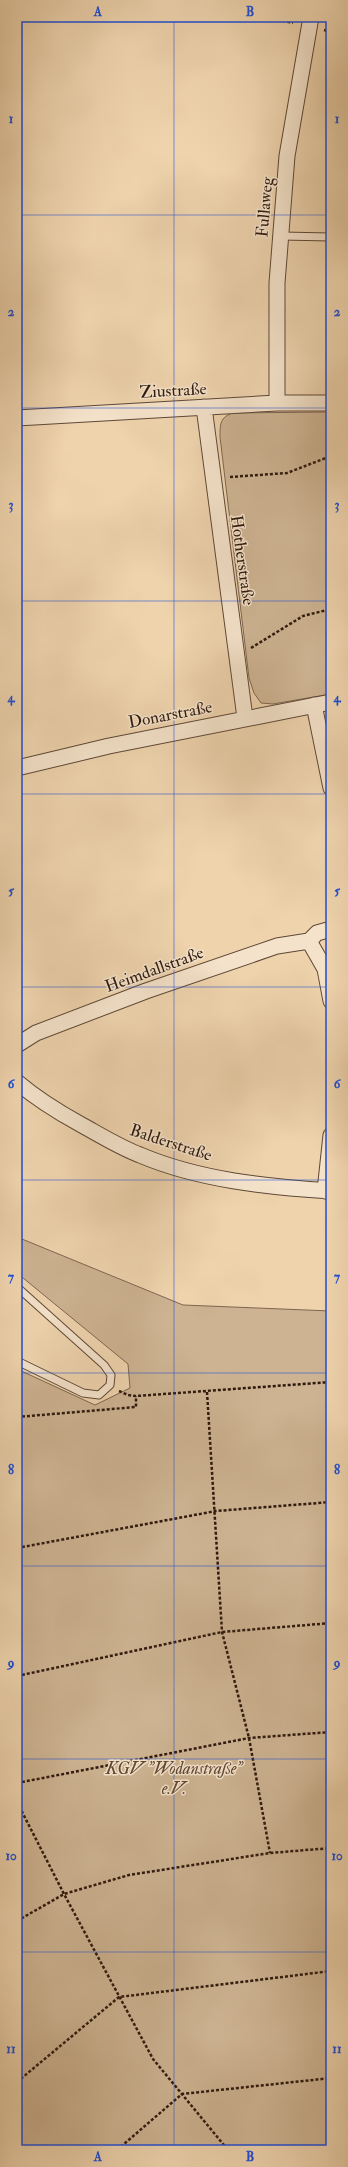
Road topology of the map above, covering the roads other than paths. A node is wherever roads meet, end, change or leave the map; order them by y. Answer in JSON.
{"nodes":[{"id":1,"x":312,"y":17,"type":"edge"},
{"id":2,"x":281,"y":236,"type":"junction"},
{"id":3,"x":331,"y":237,"type":"edge"},
{"id":4,"x":277,"y":403,"type":"junction"},
{"id":5,"x":331,"y":403,"type":"edge"},
{"id":6,"x":204,"y":407,"type":"junction"},
{"id":7,"x":17,"y":418,"type":"edge"},
{"id":8,"x":331,"y":702,"type":"edge"},
{"id":9,"x":314,"y":705,"type":"junction"},
{"id":10,"x":245,"y":718,"type":"junction"},
{"id":11,"x":17,"y":768,"type":"edge"},
{"id":12,"x":331,"y":788,"type":"edge"},
{"id":13,"x":331,"y":929,"type":"edge"},
{"id":14,"x":309,"y":941,"type":"junction"},
{"id":15,"x":328,"y":968,"type":"edge"},
{"id":16,"x":331,"y":1001,"type":"edge"},
{"id":17,"x":17,"y":1045,"type":"edge"},
{"id":18,"x":17,"y":1082,"type":"edge"},
{"id":19,"x":331,"y":1135,"type":"edge"},
{"id":20,"x":328,"y":1191,"type":"edge"},
{"id":21,"x":17,"y":1287,"type":"edge"},
{"id":22,"x":17,"y":1361,"type":"edge"}],
"edges":[{"from":1,"to":2,"type":"street","name":"Fullaweg"},
{"from":2,"to":3,"type":"lane"},
{"from":2,"to":4,"type":"street","name":"Fullaweg"},
{"from":4,"to":5,"type":"street","name":"Ziustraße"},
{"from":4,"to":6,"type":"street","name":"Ziustraße"},
{"from":6,"to":7,"type":"street","name":"Ziustraße"},
{"from":6,"to":10,"type":"street","name":"Hotherstraße"},
{"from":8,"to":9,"type":"street","name":"Donarstraße"},
{"from":9,"to":10,"type":"street","name":"Donarstraße"},
{"from":9,"to":12,"type":"street"},
{"from":10,"to":11,"type":"street","name":"Donarstraße"},
{"from":13,"to":14,"type":"street","name":"Heimdallstraße"},
{"from":14,"to":15,"type":"street"},
{"from":14,"to":17,"type":"street","name":"Heimdallstraße"},
{"from":15,"to":16,"type":"street"},
{"from":18,"to":20,"type":"street","name":"Balderstraße"},
{"from":19,"to":20,"type":"street"},
{"from":21,"to":22,"type":"lane"}]}
